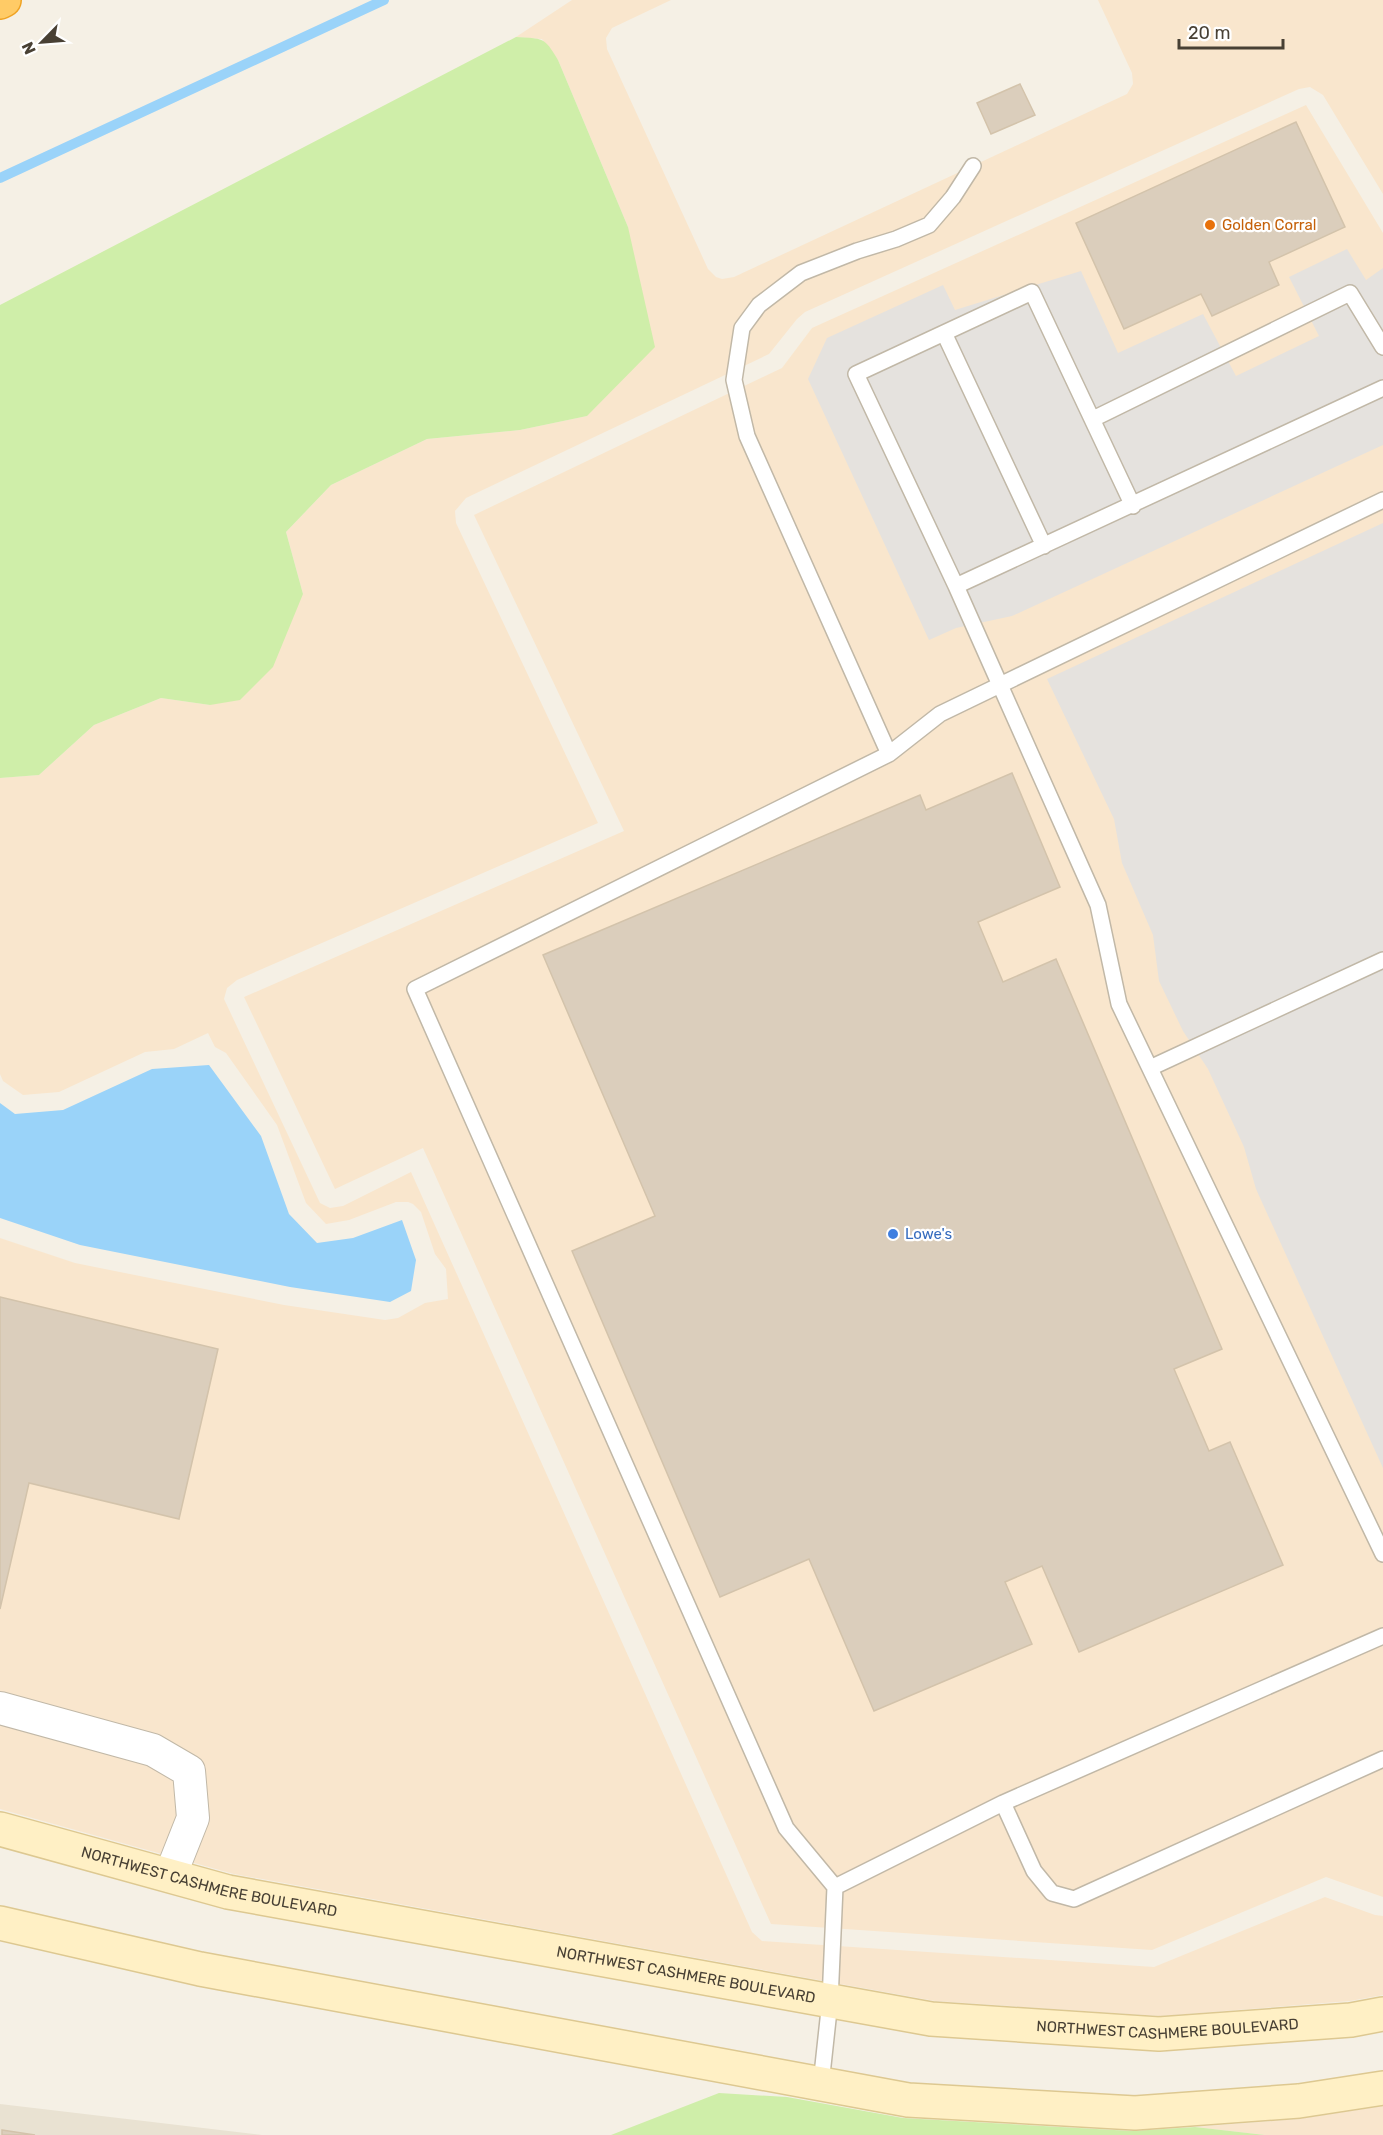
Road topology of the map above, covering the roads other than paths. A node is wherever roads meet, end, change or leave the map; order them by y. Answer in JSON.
{"nodes":[{"id":1,"x":4,"y":0,"type":"edge"},
{"id":2,"x":0,"y":2,"type":"edge"},
{"id":3,"x":973,"y":166,"type":"dead end"},
{"id":4,"x":944,"y":333,"type":"junction"},
{"id":5,"x":1383,"y":347,"type":"edge"},
{"id":6,"x":1383,"y":388,"type":"edge"},
{"id":7,"x":1093,"y":418,"type":"junction"},
{"id":8,"x":1383,"y":500,"type":"edge"},
{"id":9,"x":1132,"y":506,"type":"junction"},
{"id":10,"x":1044,"y":546,"type":"junction"},
{"id":11,"x":956,"y":586,"type":"junction"},
{"id":12,"x":1000,"y":685,"type":"junction"},
{"id":13,"x":889,"y":754,"type":"junction"},
{"id":14,"x":1383,"y":960,"type":"edge"},
{"id":15,"x":1150,"y":1068,"type":"junction"},
{"id":16,"x":1383,"y":1554,"type":"edge"},
{"id":17,"x":1383,"y":1636,"type":"edge"},
{"id":18,"x":0,"y":1708,"type":"edge"},
{"id":19,"x":1383,"y":1759,"type":"edge"},
{"id":20,"x":1003,"y":1803,"type":"junction"},
{"id":21,"x":0,"y":1829,"type":"edge"},
{"id":22,"x":170,"y":1876,"type":"junction"},
{"id":23,"x":835,"y":1887,"type":"junction"},
{"id":24,"x":0,"y":1923,"type":"edge"},
{"id":25,"x":830,"y":2001,"type":"junction"},
{"id":26,"x":1383,"y":2014,"type":"edge"},
{"id":27,"x":821,"y":2084,"type":"junction"},
{"id":28,"x":1383,"y":2088,"type":"edge"}],
"edges":[{"from":1,"to":2,"type":"highway"},
{"from":3,"to":13,"type":"lane"},
{"from":4,"to":7,"type":"lane"},
{"from":4,"to":10,"type":"lane"},
{"from":4,"to":11,"type":"lane"},
{"from":5,"to":7,"type":"lane"},
{"from":6,"to":9,"type":"lane"},
{"from":7,"to":9,"type":"lane"},
{"from":8,"to":12,"type":"lane"},
{"from":9,"to":10,"type":"lane"},
{"from":10,"to":11,"type":"lane"},
{"from":11,"to":12,"type":"lane"},
{"from":12,"to":13,"type":"lane"},
{"from":12,"to":15,"type":"lane"},
{"from":13,"to":23,"type":"lane"},
{"from":14,"to":15,"type":"lane"},
{"from":15,"to":16,"type":"lane"},
{"from":17,"to":20,"type":"lane"},
{"from":18,"to":22,"type":"street"},
{"from":19,"to":20,"type":"lane"},
{"from":20,"to":23,"type":"lane"},
{"from":21,"to":22,"type":"street","name":"NORTHWEST CASHMERE BOULEVARD"},
{"from":22,"to":25,"type":"street","name":"NORTHWEST CASHMERE BOULEVARD"},
{"from":23,"to":25,"type":"lane"},
{"from":24,"to":27,"type":"street"},
{"from":25,"to":26,"type":"street","name":"NORTHWEST CASHMERE BOULEVARD"},
{"from":25,"to":27,"type":"lane"},
{"from":27,"to":28,"type":"street"}]}
